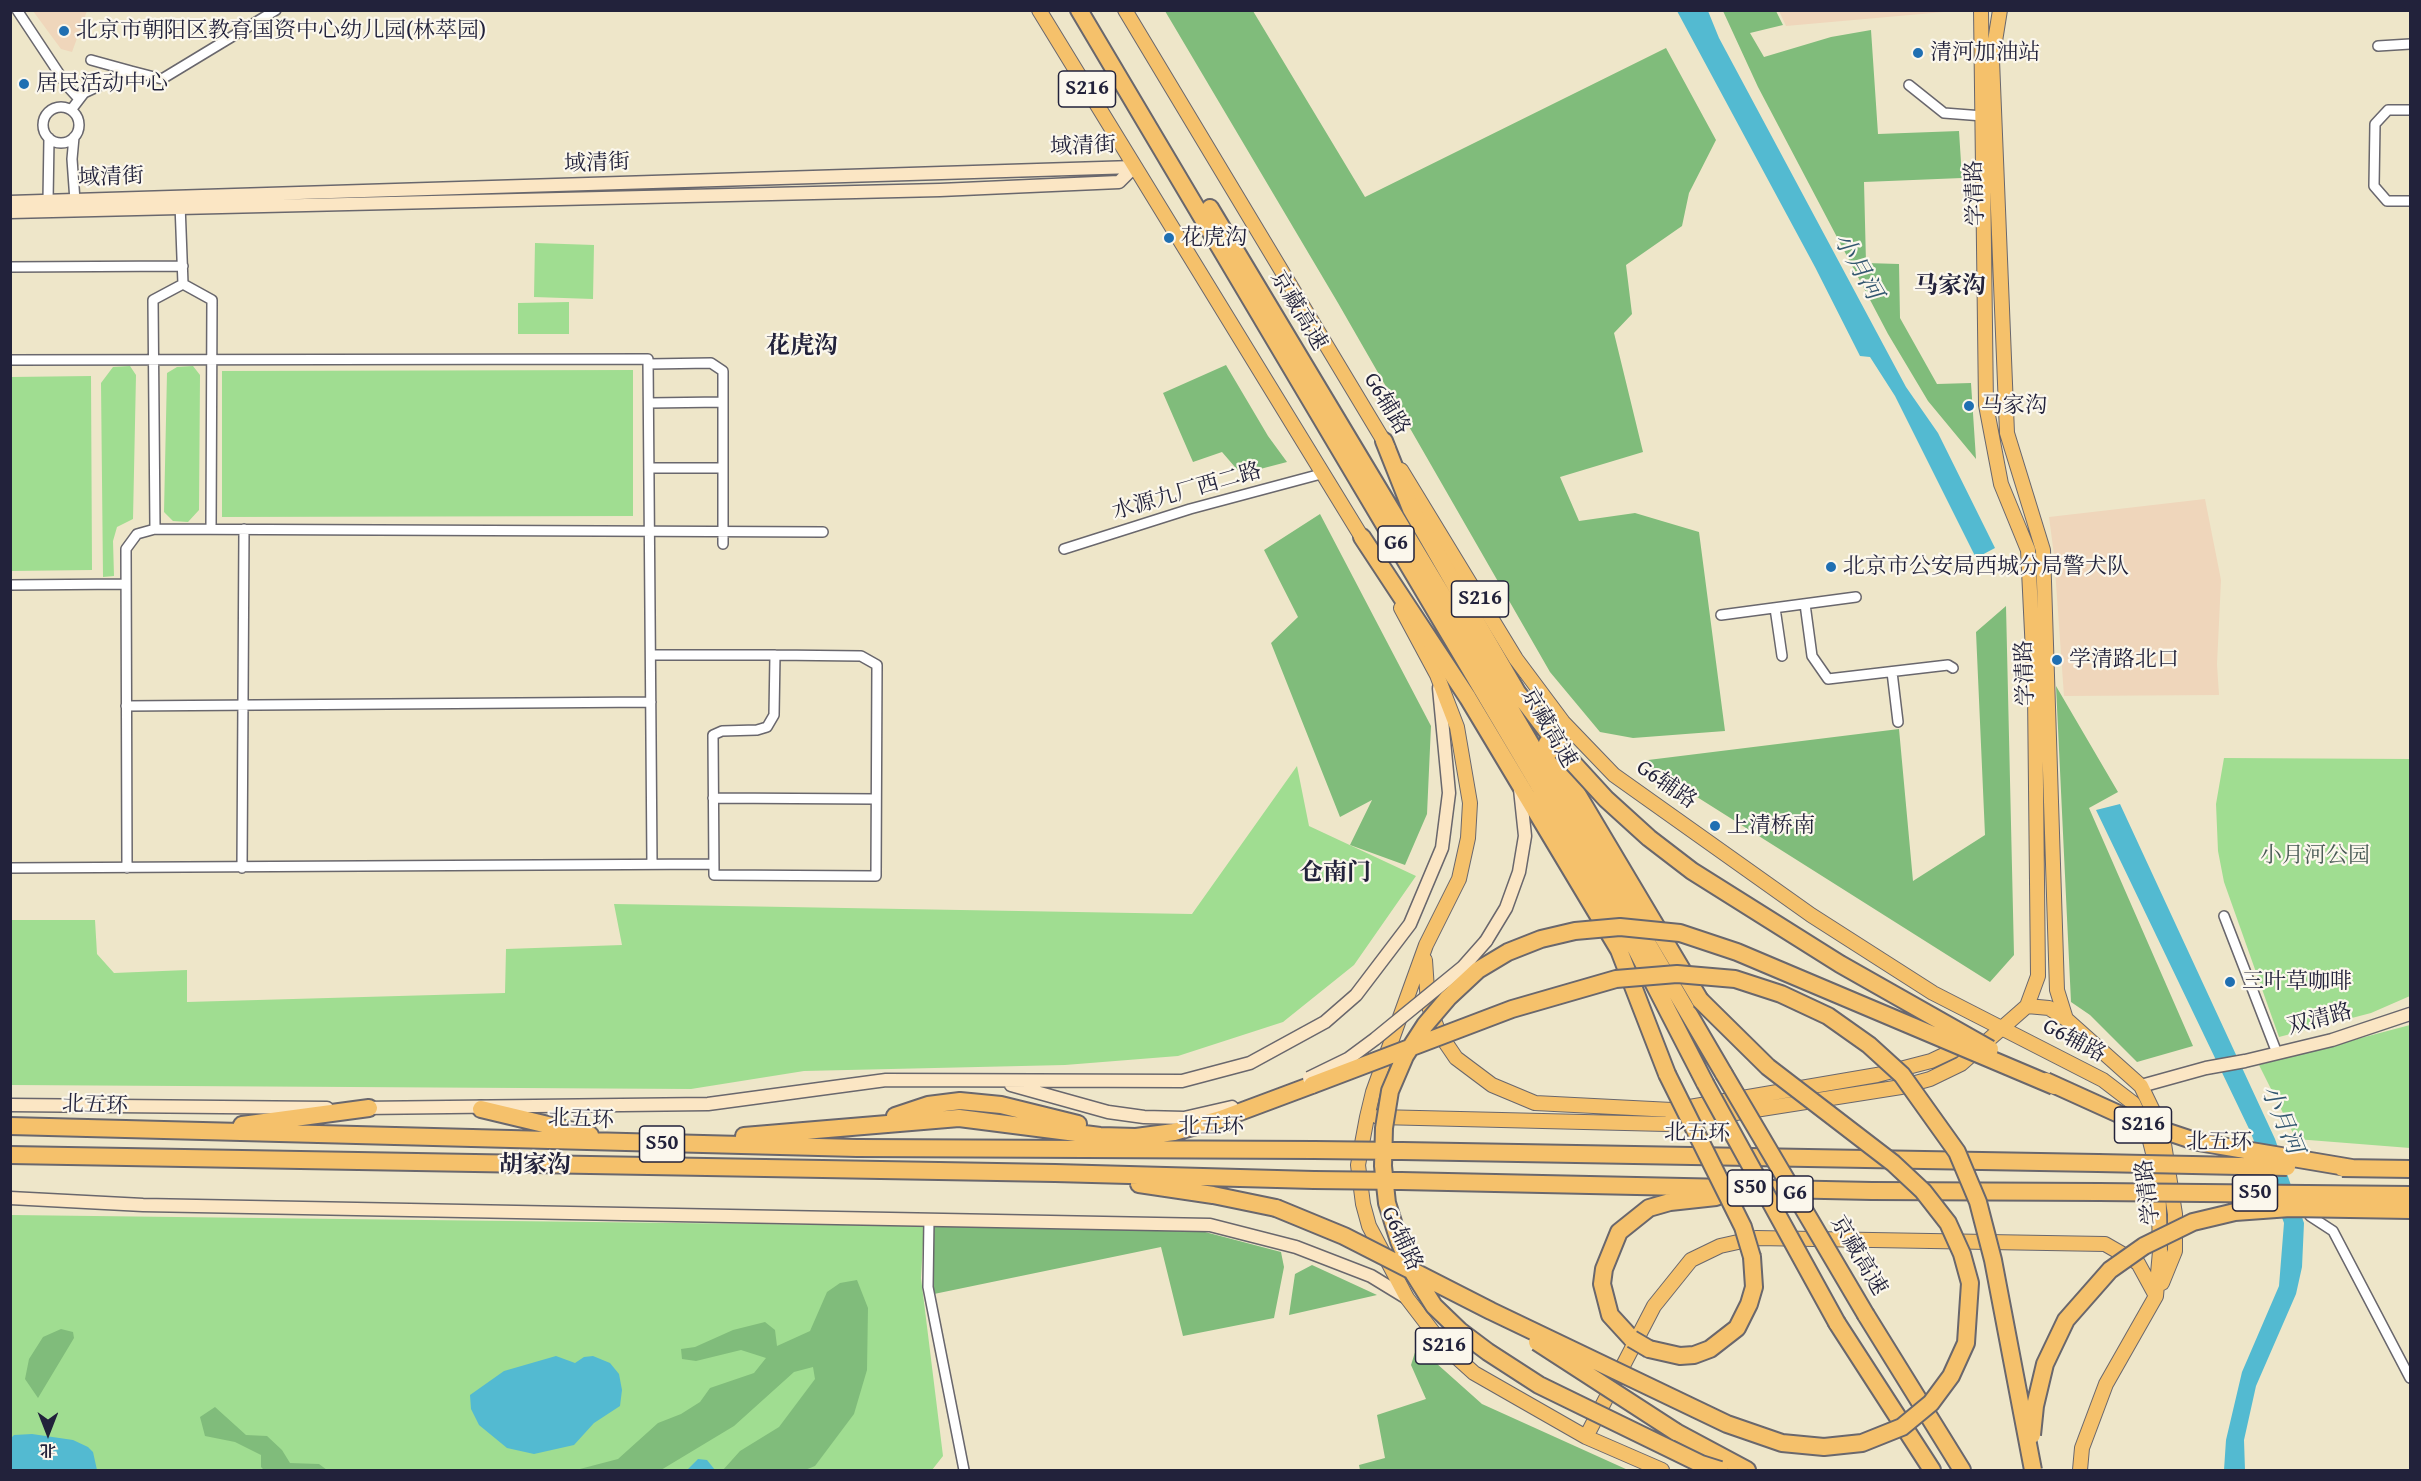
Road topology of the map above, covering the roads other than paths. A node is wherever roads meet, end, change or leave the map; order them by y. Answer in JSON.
{"nodes":[{"id":1,"x":17,"y":10,"type":"edge"},
{"id":2,"x":276,"y":10,"type":"edge"},
{"id":3,"x":1039,"y":10,"type":"edge"},
{"id":4,"x":1079,"y":10,"type":"edge"},
{"id":5,"x":1091,"y":10,"type":"edge"},
{"id":6,"x":1125,"y":10,"type":"edge"},
{"id":7,"x":1981,"y":10,"type":"edge"},
{"id":8,"x":2000,"y":10,"type":"edge"},
{"id":9,"x":2410,"y":44,"type":"edge"},
{"id":10,"x":2378,"y":46,"type":"dead end"},
{"id":11,"x":91,"y":60,"type":"dead end"},
{"id":12,"x":130,"y":71,"type":"junction"},
{"id":13,"x":1909,"y":85,"type":"dead end"},
{"id":14,"x":79,"y":99,"type":"junction"},
{"id":15,"x":71,"y":110,"type":"junction"},
{"id":16,"x":2410,"y":110,"type":"edge"},
{"id":17,"x":1983,"y":116,"type":"junction"},
{"id":18,"x":74,"y":137,"type":"junction"},
{"id":19,"x":49,"y":138,"type":"junction"},
{"id":20,"x":1134,"y":167,"type":"junction"},
{"id":21,"x":48,"y":201,"type":"junction"},
{"id":22,"x":75,"y":201,"type":"junction"},
{"id":23,"x":2410,"y":201,"type":"edge"},
{"id":24,"x":10,"y":202,"type":"edge"},
{"id":25,"x":180,"y":202,"type":"junction"},
{"id":26,"x":10,"y":212,"type":"edge"},
{"id":27,"x":183,"y":266,"type":"junction"},
{"id":28,"x":10,"y":267,"type":"edge"},
{"id":29,"x":183,"y":284,"type":"junction"},
{"id":30,"x":10,"y":360,"type":"edge"},
{"id":31,"x":153,"y":360,"type":"junction"},
{"id":32,"x":212,"y":360,"type":"junction"},
{"id":33,"x":649,"y":364,"type":"junction"},
{"id":34,"x":723,"y":402,"type":"junction"},
{"id":35,"x":649,"y":403,"type":"junction"},
{"id":36,"x":1384,"y":441,"type":"junction"},
{"id":37,"x":649,"y":468,"type":"junction"},
{"id":38,"x":723,"y":468,"type":"junction"},
{"id":39,"x":1321,"y":474,"type":"junction"},
{"id":40,"x":155,"y":529,"type":"junction"},
{"id":41,"x":211,"y":529,"type":"junction"},
{"id":42,"x":244,"y":529,"type":"junction"},
{"id":43,"x":650,"y":531,"type":"junction"},
{"id":44,"x":723,"y":531,"type":"junction"},
{"id":45,"x":823,"y":532,"type":"dead end"},
{"id":46,"x":1362,"y":537,"type":"junction"},
{"id":47,"x":723,"y":544,"type":"dead end"},
{"id":48,"x":1064,"y":549,"type":"dead end"},
{"id":49,"x":126,"y":584,"type":"junction"},
{"id":50,"x":10,"y":585,"type":"edge"},
{"id":51,"x":1856,"y":597,"type":"dead end"},
{"id":52,"x":1805,"y":604,"type":"junction"},
{"id":53,"x":1775,"y":608,"type":"junction"},
{"id":54,"x":1721,"y":615,"type":"dead end"},
{"id":55,"x":651,"y":655,"type":"junction"},
{"id":56,"x":775,"y":655,"type":"junction"},
{"id":57,"x":1782,"y":656,"type":"dead end"},
{"id":58,"x":1953,"y":668,"type":"dead end"},
{"id":59,"x":1892,"y":672,"type":"junction"},
{"id":60,"x":1437,"y":675,"type":"junction"},
{"id":61,"x":1517,"y":692,"type":"junction"},
{"id":62,"x":651,"y":702,"type":"junction"},
{"id":63,"x":243,"y":705,"type":"junction"},
{"id":64,"x":126,"y":706,"type":"junction"},
{"id":65,"x":1898,"y":722,"type":"dead end"},
{"id":66,"x":1520,"y":788,"type":"junction"},
{"id":67,"x":713,"y":798,"type":"junction"},
{"id":68,"x":876,"y":799,"type":"junction"},
{"id":69,"x":652,"y":864,"type":"junction"},
{"id":70,"x":714,"y":864,"type":"junction"},
{"id":71,"x":10,"y":867,"type":"edge"},
{"id":72,"x":242,"y":867,"type":"junction"},
{"id":73,"x":127,"y":868,"type":"junction"},
{"id":74,"x":2224,"y":916,"type":"dead end"},
{"id":75,"x":1426,"y":945,"type":"junction"},
{"id":76,"x":2026,"y":1006,"type":"junction"},
{"id":77,"x":2410,"y":1014,"type":"edge"},
{"id":78,"x":2066,"y":1019,"type":"junction"},
{"id":79,"x":2003,"y":1028,"type":"junction"},
{"id":80,"x":2277,"y":1053,"type":"junction"},
{"id":81,"x":996,"y":1081,"type":"junction"},
{"id":82,"x":1311,"y":1082,"type":"junction"},
{"id":83,"x":2054,"y":1086,"type":"junction"},
{"id":84,"x":2141,"y":1086,"type":"junction"},
{"id":85,"x":10,"y":1105,"type":"edge"},
{"id":86,"x":369,"y":1108,"type":"junction"},
{"id":87,"x":480,"y":1109,"type":"junction"},
{"id":88,"x":1367,"y":1117,"type":"junction"},
{"id":89,"x":10,"y":1126,"type":"edge"},
{"id":90,"x":192,"y":1131,"type":"junction"},
{"id":91,"x":622,"y":1143,"type":"junction"},
{"id":92,"x":640,"y":1144,"type":"junction"},
{"id":93,"x":10,"y":1155,"type":"edge"},
{"id":94,"x":2352,"y":1168,"type":"junction"},
{"id":95,"x":2410,"y":1169,"type":"edge"},
{"id":96,"x":1055,"y":1173,"type":"junction"},
{"id":97,"x":1872,"y":1191,"type":"junction"},
{"id":98,"x":2410,"y":1195,"type":"edge"},
{"id":99,"x":10,"y":1198,"type":"edge"},
{"id":100,"x":2410,"y":1210,"type":"edge"},
{"id":101,"x":2310,"y":1216,"type":"dead end"},
{"id":102,"x":929,"y":1219,"type":"junction"},
{"id":103,"x":2156,"y":1296,"type":"junction"},
{"id":104,"x":1407,"y":1298,"type":"junction"},
{"id":105,"x":1491,"y":1311,"type":"junction"},
{"id":106,"x":2410,"y":1378,"type":"edge"},
{"id":107,"x":1586,"y":1437,"type":"junction"},
{"id":108,"x":2032,"y":1462,"type":"edge"},
{"id":109,"x":964,"y":1470,"type":"edge"},
{"id":110,"x":1662,"y":1470,"type":"edge"},
{"id":111,"x":1720,"y":1470,"type":"edge"},
{"id":112,"x":1747,"y":1470,"type":"edge"},
{"id":113,"x":1932,"y":1470,"type":"edge"},
{"id":114,"x":1962,"y":1470,"type":"edge"},
{"id":115,"x":2080,"y":1470,"type":"edge"}],
"edges":[{"from":1,"to":14,"type":"street"},
{"from":2,"to":12,"type":"street"},
{"from":3,"to":20,"type":"main road","name":"G6辅路","number":"S216"},
{"from":4,"to":113,"type":"highway","name":"京藏高速","number":"G6","bridge":true},
{"from":5,"to":114,"type":"highway","name":"京藏高速","number":"G6","bridge":true},
{"from":6,"to":36,"type":"main road","name":"G6辅路","number":"S216"},
{"from":7,"to":17,"type":"main road","name":"学清路"},
{"from":8,"to":78,"type":"main road","name":"学清路"},
{"from":9,"to":10,"type":"street"},
{"from":11,"to":12,"type":"street"},
{"from":12,"to":14,"type":"street"},
{"from":13,"to":17,"type":"street"},
{"from":14,"to":15,"type":"street"},
{"from":15,"to":18,"type":"street"},
{"from":15,"to":19,"type":"street"},
{"from":16,"to":23,"type":"street"},
{"from":17,"to":76,"type":"main road","name":"学清路"},
{"from":18,"to":19,"type":"street"},
{"from":18,"to":22,"type":"street"},
{"from":19,"to":21,"type":"street"},
{"from":20,"to":25,"type":"street","name":"域清街"},
{"from":20,"to":39,"type":"main road","name":"G6辅路","number":"S216"},
{"from":21,"to":22,"type":"street","name":"域清街"},
{"from":21,"to":24,"type":"street","name":"域清街"},
{"from":22,"to":25,"type":"street","name":"域清街"},
{"from":25,"to":26,"type":"street","name":"域清街"},
{"from":25,"to":27,"type":"street"},
{"from":27,"to":28,"type":"street"},
{"from":27,"to":29,"type":"street"},
{"from":29,"to":31,"type":"street"},
{"from":29,"to":32,"type":"street"},
{"from":30,"to":31,"type":"street"},
{"from":31,"to":32,"type":"street"},
{"from":31,"to":40,"type":"street"},
{"from":32,"to":33,"type":"street"},
{"from":32,"to":41,"type":"street"},
{"from":33,"to":34,"type":"street"},
{"from":33,"to":35,"type":"street"},
{"from":34,"to":35,"type":"street"},
{"from":34,"to":38,"type":"street"},
{"from":35,"to":37,"type":"street"},
{"from":36,"to":61,"type":"highway"},
{"from":36,"to":79,"type":"main road","name":"G6辅路","number":"S216"},
{"from":37,"to":38,"type":"street"},
{"from":37,"to":43,"type":"street"},
{"from":38,"to":44,"type":"street"},
{"from":39,"to":46,"type":"main road","name":"G6辅路","number":"S216"},
{"from":39,"to":48,"type":"street","name":"水源九厂西二路"},
{"from":40,"to":41,"type":"street"},
{"from":40,"to":49,"type":"street"},
{"from":41,"to":42,"type":"street"},
{"from":42,"to":43,"type":"street"},
{"from":42,"to":63,"type":"street"},
{"from":43,"to":44,"type":"street"},
{"from":43,"to":55,"type":"street"},
{"from":44,"to":45,"type":"street"},
{"from":44,"to":47,"type":"street"},
{"from":46,"to":60,"type":"main road","name":"G6辅路","number":"S216"},
{"from":46,"to":66,"type":"highway"},
{"from":49,"to":50,"type":"street"},
{"from":49,"to":64,"type":"street"},
{"from":51,"to":52,"type":"street"},
{"from":52,"to":53,"type":"street"},
{"from":52,"to":59,"type":"street"},
{"from":53,"to":54,"type":"street"},
{"from":53,"to":57,"type":"street"},
{"from":55,"to":56,"type":"street"},
{"from":55,"to":62,"type":"street"},
{"from":56,"to":67,"type":"street"},
{"from":56,"to":68,"type":"street"},
{"from":58,"to":59,"type":"street"},
{"from":59,"to":65,"type":"street"},
{"from":60,"to":75,"type":"main road","name":"G6辅路","number":"S216"},
{"from":60,"to":81,"type":"street"},
{"from":61,"to":83,"type":"highway","bridge":true},
{"from":61,"to":105,"type":"highway","bridge":true},
{"from":62,"to":63,"type":"street"},
{"from":62,"to":69,"type":"street"},
{"from":63,"to":64,"type":"street"},
{"from":63,"to":72,"type":"street"},
{"from":64,"to":73,"type":"street"},
{"from":66,"to":82,"type":"street","bridge":true},
{"from":66,"to":97,"type":"highway","bridge":true},
{"from":67,"to":68,"type":"street"},
{"from":67,"to":70,"type":"street"},
{"from":68,"to":70,"type":"street"},
{"from":69,"to":70,"type":"street"},
{"from":69,"to":72,"type":"street"},
{"from":71,"to":73,"type":"street"},
{"from":72,"to":73,"type":"street"},
{"from":74,"to":80,"type":"street"},
{"from":75,"to":79,"type":"main road"},
{"from":75,"to":88,"type":"main road","name":"G6辅路","number":"S216"},
{"from":76,"to":78,"type":"main road"},
{"from":76,"to":79,"type":"main road","name":"学清路"},
{"from":77,"to":80,"type":"street","name":"双清路"},
{"from":78,"to":84,"type":"main road","name":"学清路"},
{"from":79,"to":88,"type":"main road","name":"学清路"},
{"from":79,"to":103,"type":"main road","name":"G6辅路","number":"S216"},
{"from":80,"to":84,"type":"street","name":"双清路"},
{"from":81,"to":82,"type":"street"},
{"from":81,"to":87,"type":"street"},
{"from":82,"to":92,"type":"highway"},
{"from":82,"to":108,"type":"highway","bridge":true},
{"from":83,"to":94,"type":"highway","bridge":true},
{"from":83,"to":111,"type":"highway","bridge":true},
{"from":84,"to":103,"type":"main road","name":"学清路"},
{"from":85,"to":86,"type":"street"},
{"from":86,"to":87,"type":"street"},
{"from":86,"to":90,"type":"highway"},
{"from":87,"to":91,"type":"highway"},
{"from":88,"to":104,"type":"main road","name":"G6辅路","number":"S216"},
{"from":89,"to":90,"type":"highway","name":"北五环","number":"S50"},
{"from":90,"to":91,"type":"highway","name":"北五环","number":"S50"},
{"from":91,"to":92,"type":"highway","name":"北五环","number":"S50"},
{"from":92,"to":94,"type":"highway","name":"北五环","number":"S50","bridge":true},
{"from":93,"to":96,"type":"highway","name":"北五环","number":"S50"},
{"from":94,"to":95,"type":"highway","name":"北五环","number":"S50","bridge":true},
{"from":96,"to":97,"type":"highway","name":"北五环","number":"S50","bridge":true},
{"from":96,"to":105,"type":"highway","bridge":true},
{"from":97,"to":98,"type":"highway","name":"北五环","number":"S50","bridge":true},
{"from":99,"to":102,"type":"street"},
{"from":100,"to":108,"type":"highway","bridge":true},
{"from":101,"to":106,"type":"street"},
{"from":102,"to":104,"type":"street"},
{"from":102,"to":109,"type":"street"},
{"from":103,"to":107,"type":"main road"},
{"from":103,"to":115,"type":"main road","name":"G6辅路","number":"S216"},
{"from":104,"to":107,"type":"main road","name":"G6辅路","number":"S216"},
{"from":105,"to":112,"type":"highway","bridge":true},
{"from":107,"to":110,"type":"main road","name":"G6辅路","number":"S216"}]}
